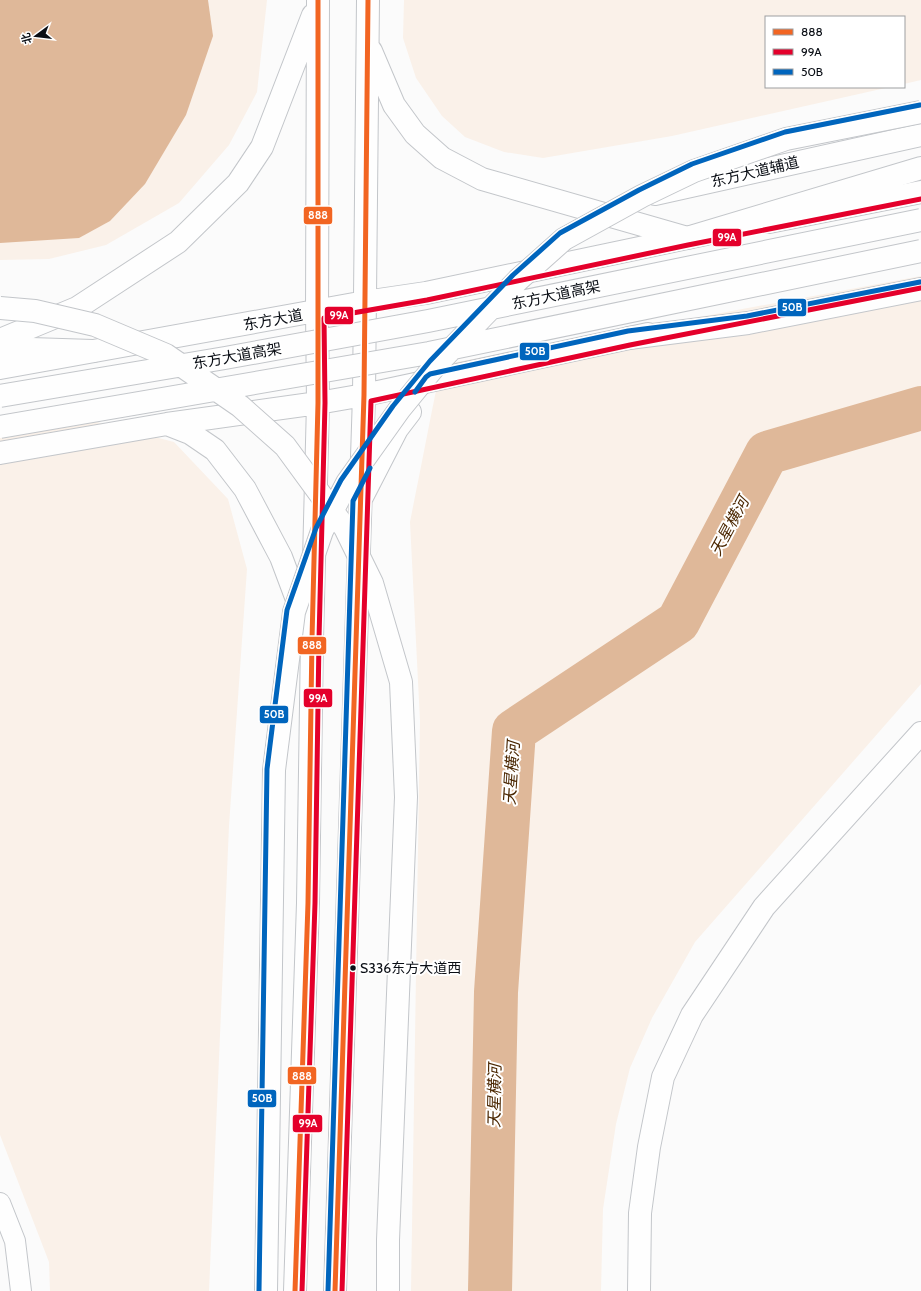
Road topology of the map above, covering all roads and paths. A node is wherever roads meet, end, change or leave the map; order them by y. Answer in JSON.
{"nodes":[{"id":1,"x":368,"y":0,"type":"edge"},
{"id":2,"x":318,"y":1,"type":"edge"},
{"id":3,"x":368,"y":45,"type":"junction"},
{"id":4,"x":921,"y":112,"type":"edge"},
{"id":5,"x":921,"y":135,"type":"edge"},
{"id":6,"x":921,"y":168,"type":"edge"},
{"id":7,"x":921,"y":192,"type":"edge"},
{"id":8,"x":588,"y":209,"type":"junction"},
{"id":9,"x":921,"y":220,"type":"edge"},
{"id":10,"x":687,"y":238,"type":"junction"},
{"id":11,"x":921,"y":252,"type":"edge"},
{"id":12,"x":921,"y":281,"type":"edge"},
{"id":13,"x":921,"y":289,"type":"edge"},
{"id":14,"x":365,"y":302,"type":"junction"},
{"id":15,"x":0,"y":308,"type":"edge"},
{"id":16,"x":317,"y":312,"type":"junction"},
{"id":17,"x":629,"y":338,"type":"junction"},
{"id":18,"x":0,"y":340,"type":"edge"},
{"id":19,"x":0,"y":348,"type":"edge"},
{"id":20,"x":93,"y":351,"type":"junction"},
{"id":21,"x":0,"y":368,"type":"edge"},
{"id":22,"x":431,"y":381,"type":"junction"},
{"id":23,"x":364,"y":395,"type":"junction"},
{"id":24,"x":0,"y":396,"type":"edge"},
{"id":25,"x":318,"y":403,"type":"junction"},
{"id":26,"x":167,"y":424,"type":"junction"},
{"id":27,"x":0,"y":427,"type":"edge"},
{"id":28,"x":0,"y":453,"type":"edge"},
{"id":29,"x":360,"y":501,"type":"junction"},
{"id":30,"x":312,"y":639,"type":"junction"},
{"id":31,"x":921,"y":733,"type":"edge"},
{"id":32,"x":0,"y":1203,"type":"edge"},
{"id":33,"x":22,"y":1291,"type":"edge"},
{"id":34,"x":266,"y":1291,"type":"edge"},
{"id":35,"x":295,"y":1291,"type":"edge"},
{"id":36,"x":335,"y":1291,"type":"edge"},
{"id":37,"x":388,"y":1291,"type":"edge"},
{"id":38,"x":639,"y":1291,"type":"edge"}],
"edges":[{"from":1,"to":3,"type":"main road"},
{"from":2,"to":16,"type":"main road"},
{"from":2,"to":18,"type":"main road"},
{"from":3,"to":8,"type":"main road"},
{"from":3,"to":14,"type":"main road"},
{"from":4,"to":34,"type":"main road","bridge":true},
{"from":5,"to":8,"type":"main road","name":"东方大道辅道"},
{"from":6,"to":10,"type":"main road"},
{"from":7,"to":10,"type":"main road","name":"东方大道"},
{"from":8,"to":10,"type":"main road"},
{"from":9,"to":24,"type":"main road","name":"东方大道高架","bridge":true},
{"from":10,"to":14,"type":"main road","name":"东方大道"},
{"from":11,"to":27,"type":"main road","name":"东方大道高架","bridge":true},
{"from":12,"to":17,"type":"main road"},
{"from":13,"to":17,"type":"main road"},
{"from":14,"to":16,"type":"main road","name":"东方大道"},
{"from":14,"to":23,"type":"main road"},
{"from":15,"to":37,"type":"main road","bridge":true},
{"from":16,"to":20,"type":"main road","name":"东方大道"},
{"from":16,"to":25,"type":"main road"},
{"from":17,"to":22,"type":"main road"},
{"from":19,"to":20,"type":"main road"},
{"from":20,"to":21,"type":"main road","name":"东方大道"},
{"from":22,"to":23,"type":"main road"},
{"from":22,"to":29,"type":"main road"},
{"from":23,"to":25,"type":"main road"},
{"from":23,"to":29,"type":"main road"},
{"from":25,"to":26,"type":"main road"},
{"from":25,"to":30,"type":"main road"},
{"from":26,"to":28,"type":"main road"},
{"from":26,"to":30,"type":"main road"},
{"from":29,"to":36,"type":"main road"},
{"from":30,"to":35,"type":"main road"},
{"from":31,"to":38,"type":"main road"},
{"from":32,"to":33,"type":"street"}]}
